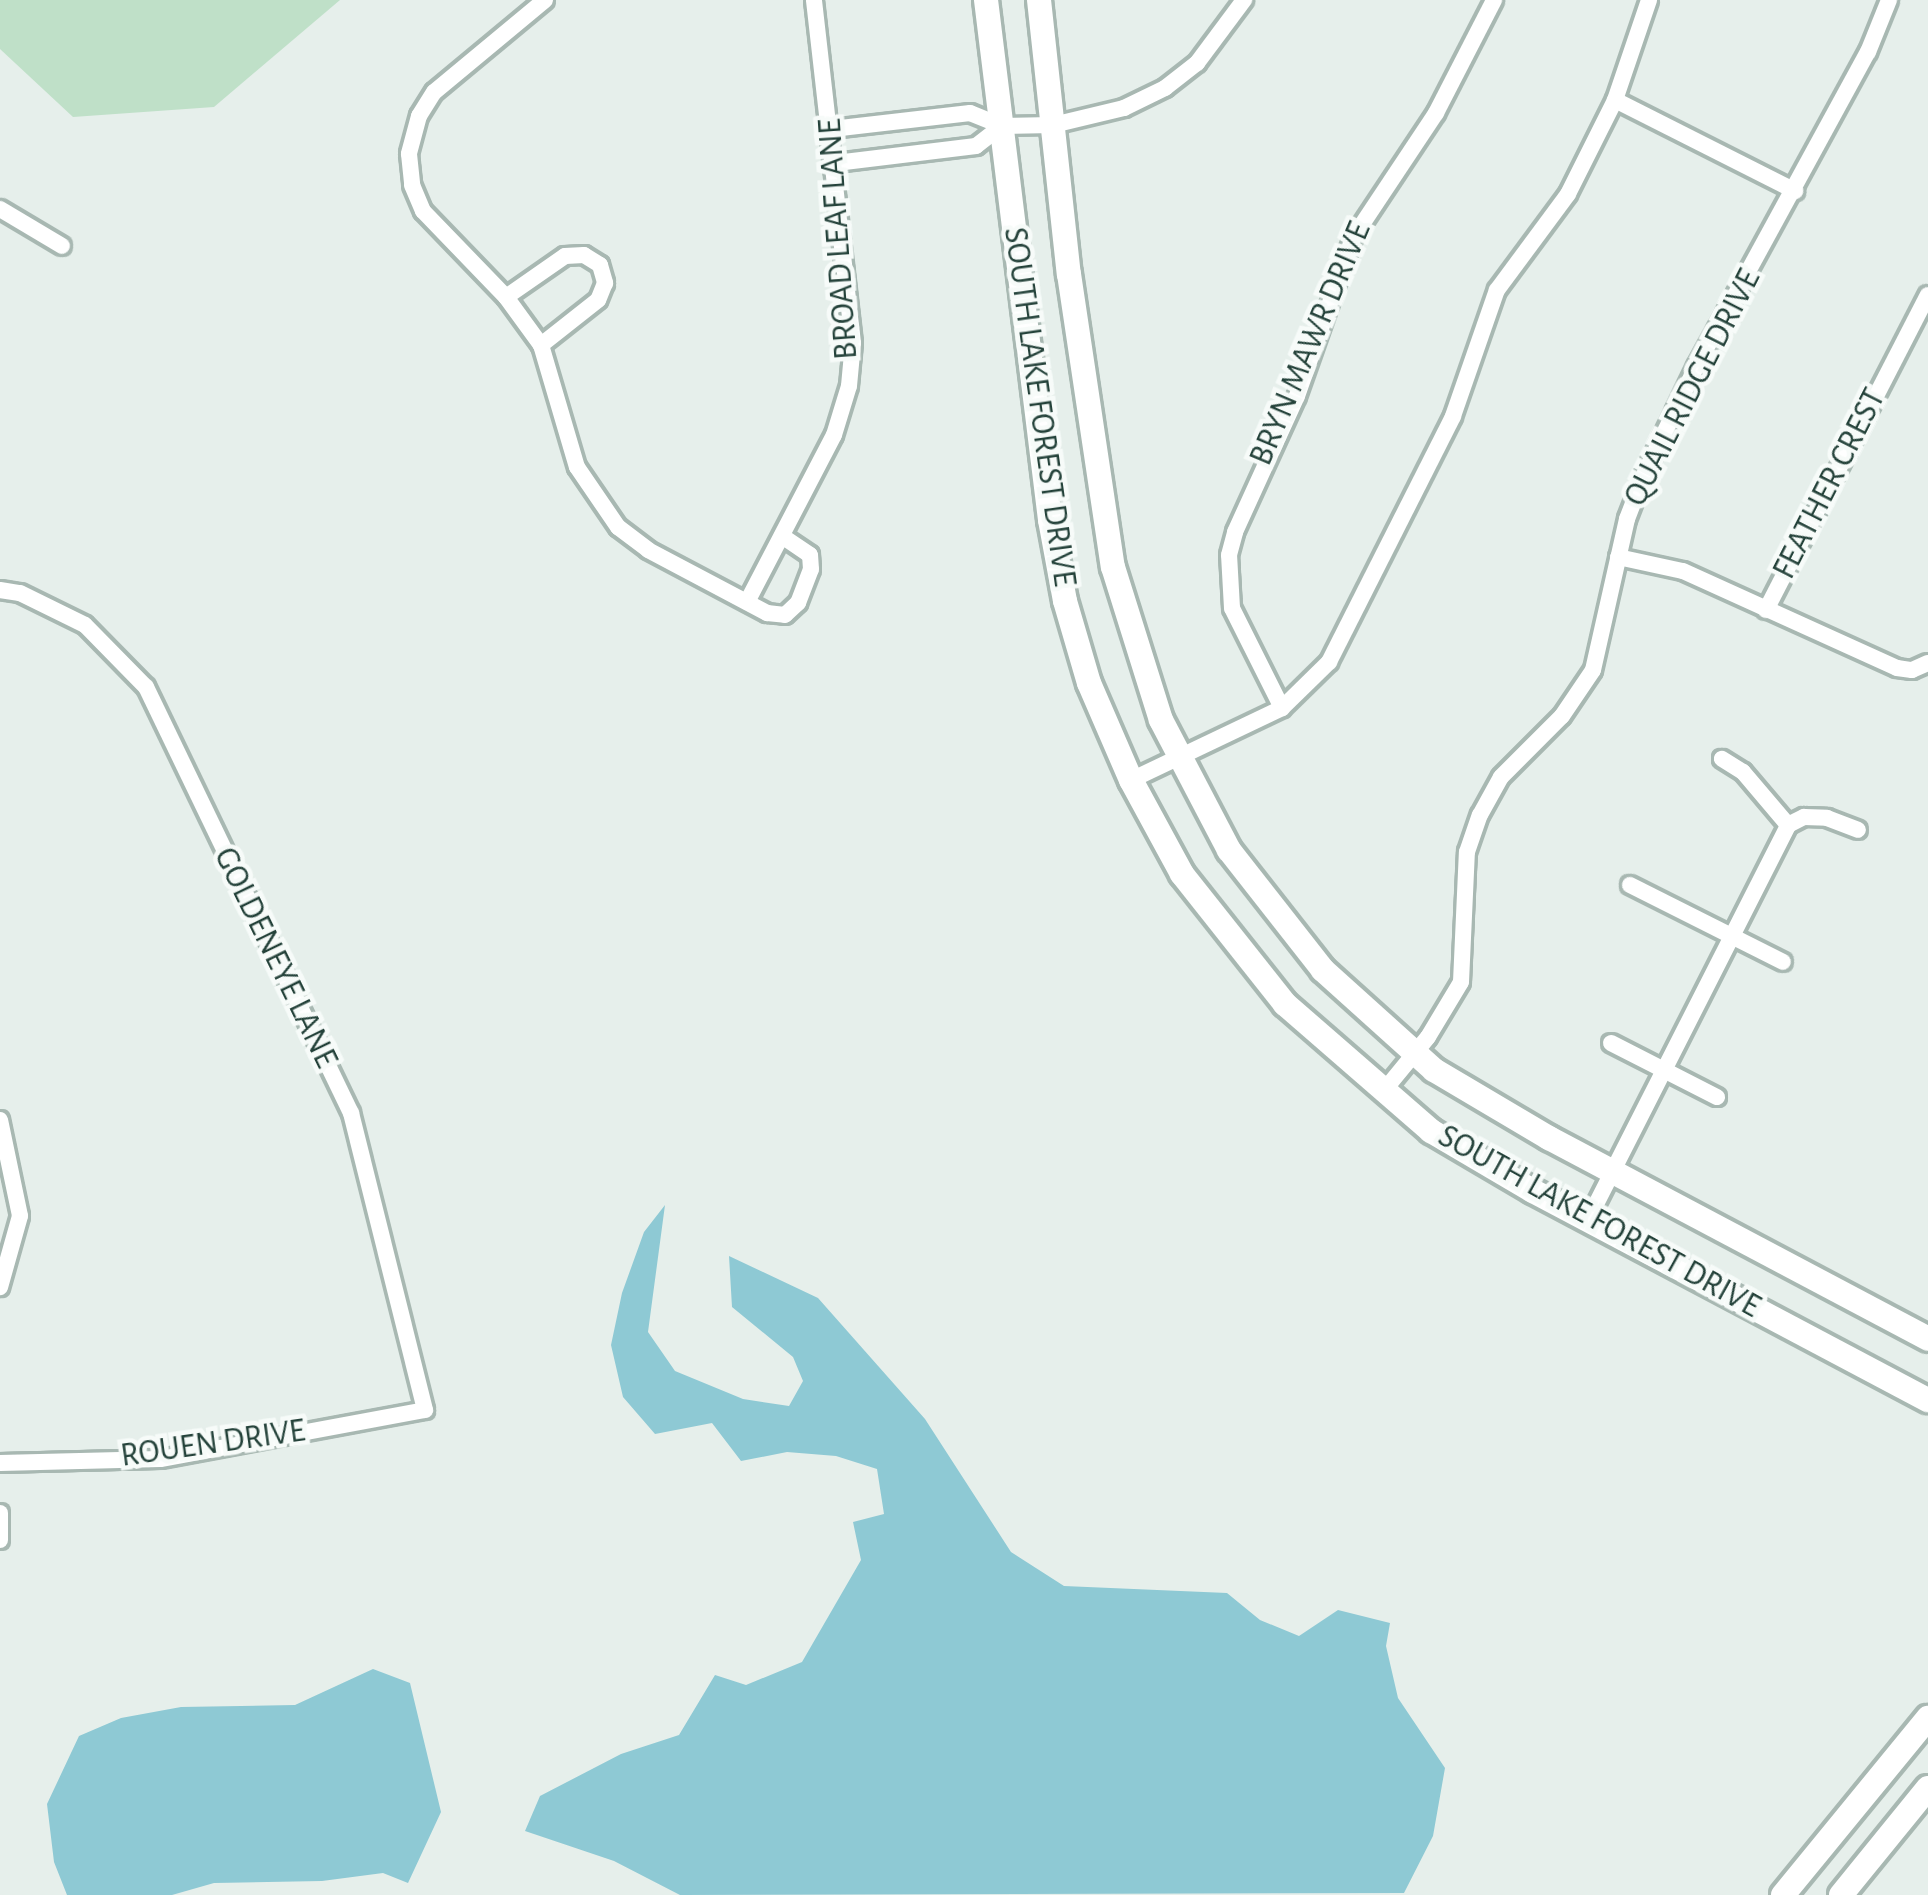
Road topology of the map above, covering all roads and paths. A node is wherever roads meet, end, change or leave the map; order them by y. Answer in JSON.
{"nodes":[{"id":1,"x":545,"y":0,"type":"edge"},
{"id":2,"x":814,"y":0,"type":"edge"},
{"id":3,"x":986,"y":0,"type":"edge"},
{"id":4,"x":1039,"y":0,"type":"edge"},
{"id":5,"x":1244,"y":0,"type":"edge"},
{"id":6,"x":1494,"y":0,"type":"edge"},
{"id":7,"x":1648,"y":0,"type":"edge"},
{"id":8,"x":1889,"y":0,"type":"edge"},
{"id":9,"x":1615,"y":100,"type":"junction"},
{"id":10,"x":1053,"y":125,"type":"junction"},
{"id":11,"x":1003,"y":126,"type":"junction"},
{"id":12,"x":832,"y":129,"type":"junction"},
{"id":13,"x":836,"y":163,"type":"junction"},
{"id":14,"x":1795,"y":191,"type":"junction"},
{"id":15,"x":0,"y":209,"type":"edge"},
{"id":16,"x":62,"y":246,"type":"dead end"},
{"id":17,"x":1928,"y":295,"type":"edge"},
{"id":18,"x":506,"y":297,"type":"junction"},
{"id":19,"x":541,"y":345,"type":"junction"},
{"id":20,"x":782,"y":536,"type":"junction"},
{"id":21,"x":1618,"y":557,"type":"junction"},
{"id":22,"x":0,"y":590,"type":"edge"},
{"id":23,"x":747,"y":602,"type":"junction"},
{"id":24,"x":1766,"y":610,"type":"junction"},
{"id":25,"x":1928,"y":663,"type":"edge"},
{"id":26,"x":1282,"y":708,"type":"junction"},
{"id":27,"x":1179,"y":757,"type":"junction"},
{"id":28,"x":1722,"y":759,"type":"dead end"},
{"id":29,"x":1131,"y":780,"type":"junction"},
{"id":30,"x":1788,"y":825,"type":"junction"},
{"id":31,"x":1858,"y":830,"type":"dead end"},
{"id":32,"x":1630,"y":885,"type":"dead end"},
{"id":33,"x":1735,"y":937,"type":"junction"},
{"id":34,"x":1783,"y":962,"type":"dead end"},
{"id":35,"x":1611,"y":1043,"type":"dead end"},
{"id":36,"x":1413,"y":1054,"type":"junction"},
{"id":37,"x":1665,"y":1070,"type":"junction"},
{"id":38,"x":1382,"y":1093,"type":"junction"},
{"id":39,"x":1718,"y":1097,"type":"dead end"},
{"id":40,"x":0,"y":1120,"type":"edge"},
{"id":41,"x":1613,"y":1171,"type":"junction"},
{"id":42,"x":1588,"y":1220,"type":"junction"},
{"id":43,"x":0,"y":1287,"type":"edge"},
{"id":44,"x":1928,"y":1339,"type":"edge"},
{"id":45,"x":1928,"y":1400,"type":"edge"},
{"id":46,"x":425,"y":1410,"type":"joint"},
{"id":47,"x":0,"y":1463,"type":"edge"},
{"id":48,"x":0,"y":1513,"type":"edge"},
{"id":49,"x":0,"y":1540,"type":"edge"},
{"id":50,"x":1928,"y":1718,"type":"edge"},
{"id":51,"x":1928,"y":1788,"type":"edge"},
{"id":52,"x":1783,"y":1895,"type":"edge"},
{"id":53,"x":1841,"y":1895,"type":"edge"}],
"edges":[{"from":1,"to":18,"type":"street"},
{"from":2,"to":12,"type":"street","name":"BROAD LEAF LANE"},
{"from":3,"to":11,"type":"main road","name":"SOUTH LAKE FOREST DRIVE"},
{"from":4,"to":10,"type":"main road","name":"SOUTH LAKE FOREST DRIVE"},
{"from":5,"to":10,"type":"street"},
{"from":6,"to":26,"type":"street","name":"BRYN MAWR DRIVE"},
{"from":7,"to":9,"type":"street"},
{"from":8,"to":14,"type":"street","name":"QUAIL RIDGE DRIVE"},
{"from":9,"to":14,"type":"street"},
{"from":9,"to":26,"type":"street"},
{"from":10,"to":11,"type":"street"},
{"from":10,"to":27,"type":"main road","name":"SOUTH LAKE FOREST DRIVE"},
{"from":11,"to":12,"type":"street"},
{"from":11,"to":13,"type":"street"},
{"from":11,"to":29,"type":"main road","name":"SOUTH LAKE FOREST DRIVE"},
{"from":12,"to":13,"type":"street","name":"BROAD LEAF LANE"},
{"from":13,"to":20,"type":"street","name":"BROAD LEAF LANE"},
{"from":14,"to":21,"type":"street","name":"QUAIL RIDGE DRIVE"},
{"from":15,"to":16,"type":"street"},
{"from":17,"to":24,"type":"street","name":"FEATHER CREST"},
{"from":18,"to":19,"type":"street"},
{"from":18,"to":19,"type":"street"},
{"from":19,"to":23,"type":"street"},
{"from":20,"to":23,"type":"street","name":"BROAD LEAF LANE"},
{"from":20,"to":23,"type":"street"},
{"from":21,"to":24,"type":"street"},
{"from":21,"to":36,"type":"street","name":"QUAIL RIDGE DRIVE"},
{"from":22,"to":46,"type":"street","name":"GOLDENEYE LANE"},
{"from":24,"to":25,"type":"street"},
{"from":26,"to":27,"type":"street"},
{"from":27,"to":29,"type":"street"},
{"from":27,"to":36,"type":"main road","name":"SOUTH LAKE FOREST DRIVE"},
{"from":28,"to":30,"type":"street"},
{"from":29,"to":38,"type":"main road","name":"SOUTH LAKE FOREST DRIVE"},
{"from":30,"to":31,"type":"street"},
{"from":30,"to":33,"type":"street"},
{"from":32,"to":33,"type":"street"},
{"from":33,"to":34,"type":"street"},
{"from":33,"to":37,"type":"street"},
{"from":35,"to":37,"type":"street"},
{"from":36,"to":38,"type":"street","name":"QUAIL RIDGE DRIVE"},
{"from":36,"to":41,"type":"main road","name":"SOUTH LAKE FOREST DRIVE"},
{"from":37,"to":39,"type":"street"},
{"from":37,"to":41,"type":"street"},
{"from":38,"to":42,"type":"main road","name":"SOUTH LAKE FOREST DRIVE"},
{"from":40,"to":43,"type":"street"},
{"from":41,"to":42,"type":"street"},
{"from":41,"to":44,"type":"main road","name":"SOUTH LAKE FOREST DRIVE"},
{"from":42,"to":45,"type":"main road","name":"SOUTH LAKE FOREST DRIVE"},
{"from":46,"to":47,"type":"street","name":"ROUEN DRIVE"},
{"from":48,"to":49,"type":"street"},
{"from":50,"to":52,"type":"main road"},
{"from":51,"to":53,"type":"main road"}]}
